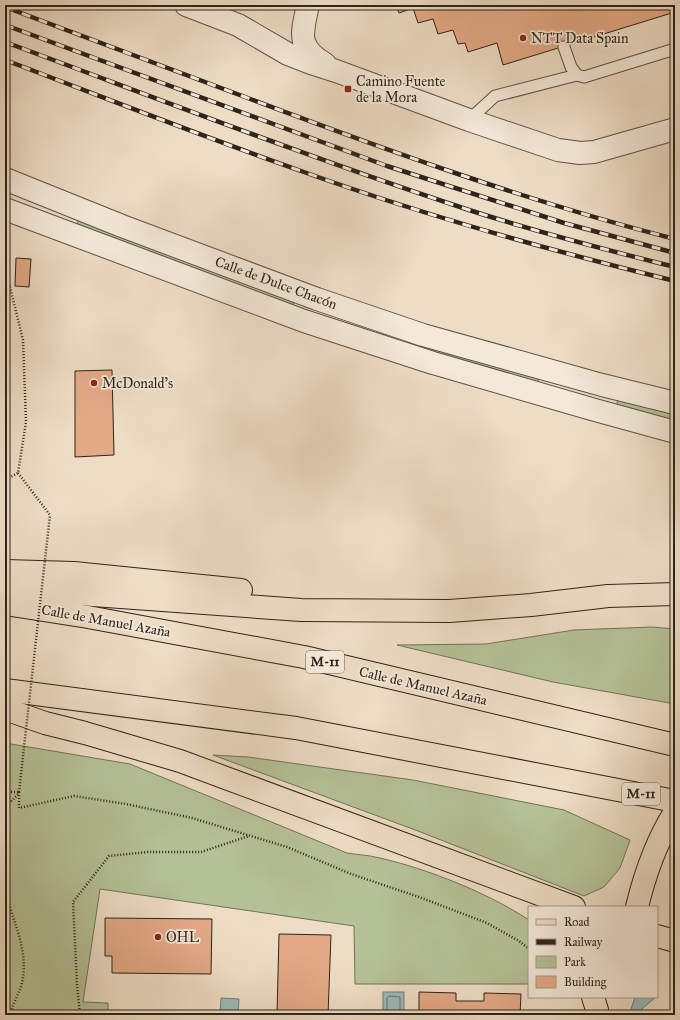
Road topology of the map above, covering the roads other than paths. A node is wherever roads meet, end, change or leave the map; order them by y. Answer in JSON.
{"nodes":[{"id":1,"x":186,"y":5,"type":"edge"},
{"id":2,"x":308,"y":5,"type":"edge"},
{"id":3,"x":564,"y":47,"type":"dead end"},
{"id":4,"x":675,"y":49,"type":"edge"},
{"id":5,"x":336,"y":71,"type":"junction"},
{"id":6,"x":577,"y":75,"type":"junction"},
{"id":7,"x":469,"y":120,"type":"junction"},
{"id":8,"x":675,"y":129,"type":"edge"},
{"id":9,"x":5,"y":179,"type":"edge"},
{"id":10,"x":5,"y":209,"type":"edge"},
{"id":11,"x":552,"y":371,"type":"junction"},
{"id":12,"x":545,"y":396,"type":"junction"},
{"id":13,"x":675,"y":403,"type":"edge"},
{"id":14,"x":675,"y":432,"type":"edge"},
{"id":15,"x":5,"y":572,"type":"edge"},
{"id":16,"x":5,"y":594,"type":"edge"},
{"id":17,"x":675,"y":594,"type":"edge"},
{"id":18,"x":5,"y":604,"type":"edge"},
{"id":19,"x":367,"y":610,"type":"junction"},
{"id":20,"x":5,"y":690,"type":"edge"},
{"id":21,"x":5,"y":709,"type":"edge"},
{"id":22,"x":675,"y":745,"type":"edge"},
{"id":23,"x":675,"y":801,"type":"edge"},
{"id":24,"x":675,"y":812,"type":"edge"},
{"id":25,"x":506,"y":882,"type":"junction"},
{"id":26,"x":541,"y":906,"type":"edge"},
{"id":27,"x":571,"y":906,"type":"edge"},
{"id":28,"x":636,"y":906,"type":"edge"},
{"id":29,"x":658,"y":936,"type":"edge"},
{"id":30,"x":675,"y":941,"type":"edge"}],
"edges":[{"from":1,"to":5,"type":"street"},
{"from":2,"to":5,"type":"street"},
{"from":3,"to":6,"type":"lane"},
{"from":4,"to":6,"type":"lane"},
{"from":5,"to":7,"type":"street"},
{"from":6,"to":7,"type":"lane"},
{"from":7,"to":8,"type":"street"},
{"from":9,"to":11,"type":"street","name":"Calle de Dulce Chacón"},
{"from":10,"to":12,"type":"street","name":"Calle de Dulce Chacón"},
{"from":11,"to":12,"type":"street"},
{"from":11,"to":13,"type":"street","name":"Calle de Dulce Chacón"},
{"from":12,"to":14,"type":"street","name":"Calle de Dulce Chacón"},
{"from":15,"to":19,"type":"main road"},
{"from":16,"to":19,"type":"main road"},
{"from":17,"to":19,"type":"main road"},
{"from":18,"to":22,"type":"main road","name":"Calle de Manuel Azaña","number":"M-11"},
{"from":20,"to":23,"type":"main road","number":"M-11"},
{"from":21,"to":25,"type":"main road"},
{"from":24,"to":28,"type":"main road"},
{"from":25,"to":26,"type":"main road"},
{"from":25,"to":27,"type":"main road"},
{"from":29,"to":30,"type":"main road"}]}
